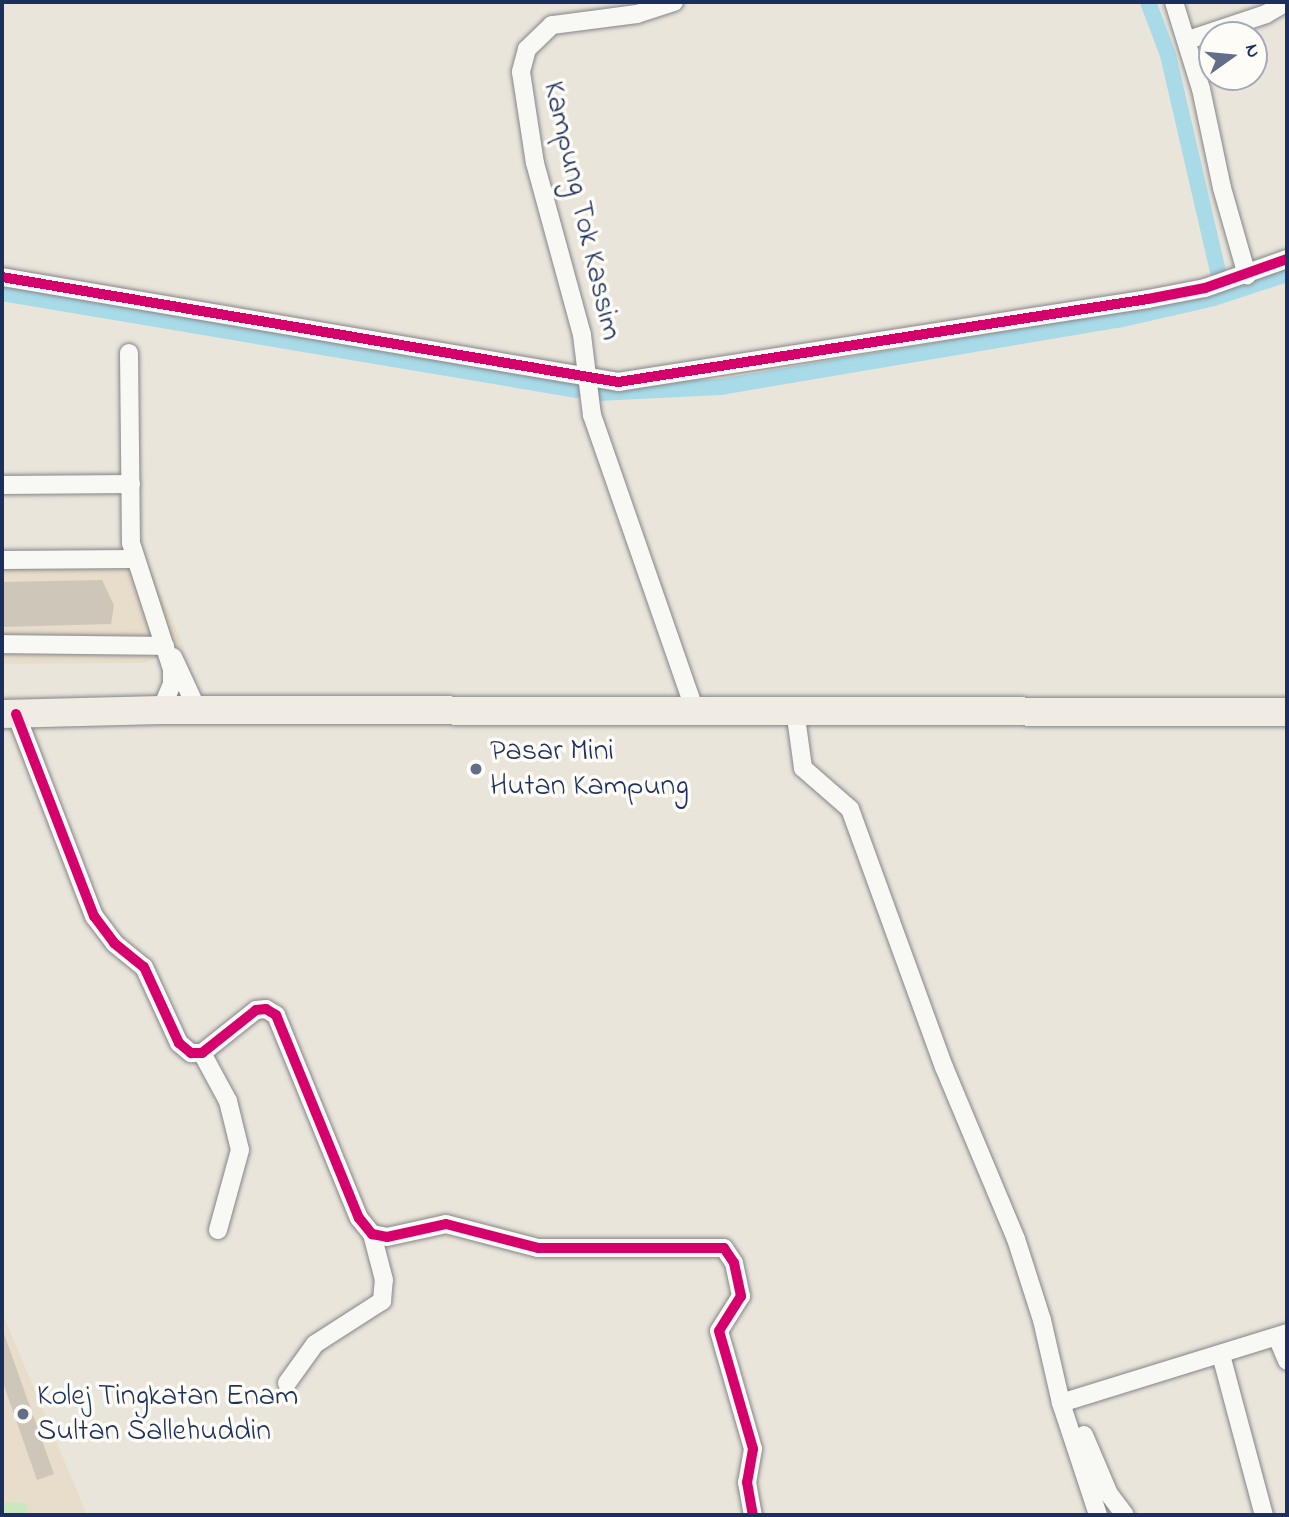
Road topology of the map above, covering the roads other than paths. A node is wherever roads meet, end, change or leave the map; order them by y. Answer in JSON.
{"nodes":[{"id":1,"x":674,"y":2,"type":"edge"},
{"id":2,"x":1174,"y":2,"type":"edge"},
{"id":3,"x":1287,"y":2,"type":"edge"},
{"id":4,"x":1188,"y":40,"type":"junction"},
{"id":5,"x":1287,"y":259,"type":"edge"},
{"id":6,"x":1247,"y":275,"type":"junction"},
{"id":7,"x":2,"y":277,"type":"edge"},
{"id":8,"x":129,"y":353,"type":"dead end"},
{"id":9,"x":587,"y":378,"type":"junction"},
{"id":10,"x":131,"y":484,"type":"junction"},
{"id":11,"x":2,"y":485,"type":"edge"},
{"id":12,"x":133,"y":559,"type":"junction"},
{"id":13,"x":2,"y":560,"type":"edge"},
{"id":14,"x":2,"y":644,"type":"edge"},
{"id":15,"x":164,"y":646,"type":"junction"},
{"id":16,"x":160,"y":710,"type":"junction"},
{"id":17,"x":795,"y":710,"type":"junction"},
{"id":18,"x":198,"y":711,"type":"junction"},
{"id":19,"x":695,"y":711,"type":"junction"},
{"id":20,"x":1287,"y":712,"type":"edge"},
{"id":21,"x":9,"y":714,"type":"edge"},
{"id":22,"x":202,"y":1053,"type":"junction"},
{"id":23,"x":218,"y":1230,"type":"dead end"},
{"id":24,"x":372,"y":1234,"type":"junction"},
{"id":25,"x":1282,"y":1335,"type":"edge"},
{"id":26,"x":1221,"y":1355,"type":"junction"},
{"id":27,"x":1287,"y":1361,"type":"edge"},
{"id":28,"x":287,"y":1383,"type":"dead end"},
{"id":29,"x":1067,"y":1403,"type":"junction"},
{"id":30,"x":753,"y":1515,"type":"edge"},
{"id":31,"x":1098,"y":1515,"type":"edge"},
{"id":32,"x":1125,"y":1515,"type":"edge"},
{"id":33,"x":1264,"y":1515,"type":"edge"}],
"edges":[{"from":1,"to":9,"type":"street","name":"Kampung Tok Kassim"},
{"from":2,"to":4,"type":"street"},
{"from":3,"to":4,"type":"street"},
{"from":4,"to":6,"type":"street"},
{"from":5,"to":6,"type":"street"},
{"from":6,"to":9,"type":"street"},
{"from":7,"to":9,"type":"street"},
{"from":8,"to":10,"type":"street"},
{"from":9,"to":19,"type":"street","name":"Kampung Tok Kassim"},
{"from":10,"to":11,"type":"street"},
{"from":10,"to":12,"type":"street"},
{"from":12,"to":13,"type":"street"},
{"from":12,"to":15,"type":"street"},
{"from":14,"to":15,"type":"street"},
{"from":15,"to":16,"type":"street"},
{"from":15,"to":18,"type":"street"},
{"from":16,"to":18,"type":"main road"},
{"from":16,"to":21,"type":"main road"},
{"from":17,"to":19,"type":"main road"},
{"from":17,"to":20,"type":"main road"},
{"from":17,"to":29,"type":"street"},
{"from":18,"to":19,"type":"main road"},
{"from":21,"to":22,"type":"street"},
{"from":22,"to":23,"type":"street"},
{"from":22,"to":24,"type":"street"},
{"from":24,"to":28,"type":"street"},
{"from":24,"to":30,"type":"street"},
{"from":25,"to":26,"type":"street"},
{"from":25,"to":27,"type":"street"},
{"from":26,"to":29,"type":"street"},
{"from":26,"to":33,"type":"street"},
{"from":29,"to":31,"type":"street"},
{"from":29,"to":32,"type":"street"}]}
